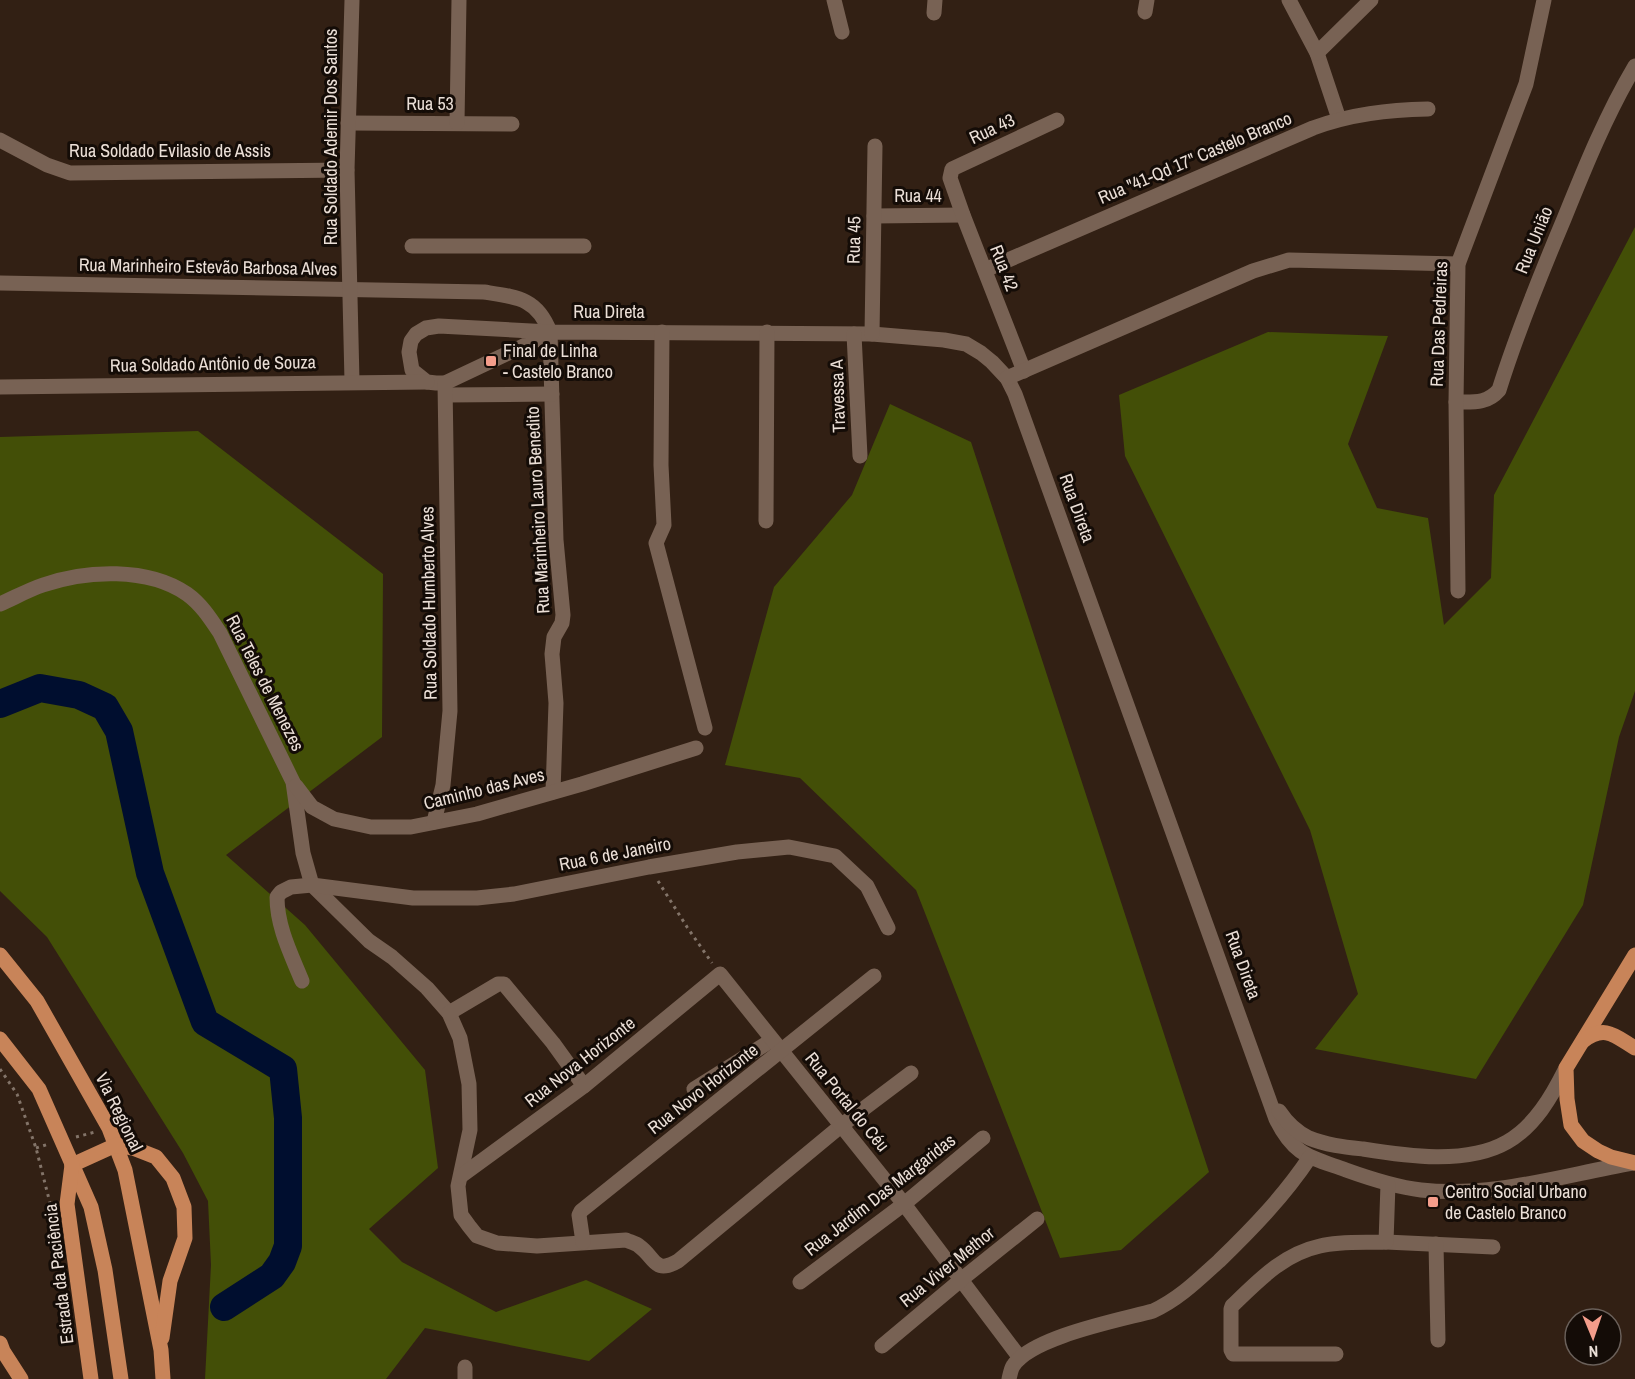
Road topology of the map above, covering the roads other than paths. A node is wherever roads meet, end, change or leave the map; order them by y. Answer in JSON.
{"nodes":[{"id":1,"x":352,"y":0,"type":"edge"},
{"id":2,"x":459,"y":0,"type":"edge"},
{"id":3,"x":834,"y":0,"type":"edge"},
{"id":4,"x":1289,"y":0,"type":"edge"},
{"id":5,"x":1371,"y":0,"type":"edge"},
{"id":6,"x":1544,"y":0,"type":"edge"},
{"id":7,"x":842,"y":32,"type":"dead end"},
{"id":8,"x":1317,"y":53,"type":"junction"},
{"id":9,"x":1635,"y":66,"type":"edge"},
{"id":10,"x":1428,"y":108,"type":"dead end"},
{"id":11,"x":1339,"y":119,"type":"junction"},
{"id":12,"x":1057,"y":120,"type":"dead end"},
{"id":13,"x":348,"y":123,"type":"junction"},
{"id":14,"x":457,"y":123,"type":"junction"},
{"id":15,"x":512,"y":124,"type":"dead end"},
{"id":16,"x":0,"y":140,"type":"edge"},
{"id":17,"x":874,"y":146,"type":"dead end"},
{"id":18,"x":347,"y":170,"type":"junction"},
{"id":19,"x":950,"y":178,"type":"joint"},
{"id":20,"x":963,"y":215,"type":"junction"},
{"id":21,"x":874,"y":216,"type":"junction"},
{"id":22,"x":412,"y":246,"type":"dead end"},
{"id":23,"x":584,"y":246,"type":"dead end"},
{"id":24,"x":1458,"y":264,"type":"junction"},
{"id":25,"x":985,"y":270,"type":"junction"},
{"id":26,"x":0,"y":283,"type":"edge"},
{"id":27,"x":351,"y":288,"type":"junction"},
{"id":28,"x":550,"y":332,"type":"junction"},
{"id":29,"x":662,"y":332,"type":"junction"},
{"id":30,"x":767,"y":332,"type":"junction"},
{"id":31,"x":854,"y":334,"type":"junction"},
{"id":32,"x":872,"y":334,"type":"junction"},
{"id":33,"x":1024,"y":371,"type":"junction"},
{"id":34,"x":1007,"y":378,"type":"junction"},
{"id":35,"x":352,"y":381,"type":"junction"},
{"id":36,"x":427,"y":382,"type":"junction"},
{"id":37,"x":0,"y":387,"type":"edge"},
{"id":38,"x":446,"y":389,"type":"junction"},
{"id":39,"x":552,"y":394,"type":"junction"},
{"id":40,"x":1456,"y":402,"type":"junction"},
{"id":41,"x":860,"y":456,"type":"dead end"},
{"id":42,"x":766,"y":522,"type":"dead end"},
{"id":43,"x":1458,"y":591,"type":"dead end"},
{"id":44,"x":0,"y":604,"type":"edge"},
{"id":45,"x":705,"y":728,"type":"dead end"},
{"id":46,"x":696,"y":748,"type":"dead end"},
{"id":47,"x":293,"y":782,"type":"junction"},
{"id":48,"x":553,"y":792,"type":"junction"},
{"id":49,"x":434,"y":822,"type":"junction"},
{"id":50,"x":312,"y":885,"type":"junction"},
{"id":51,"x":888,"y":928,"type":"dead end"},
{"id":52,"x":0,"y":955,"type":"edge"},
{"id":53,"x":1635,"y":955,"type":"edge"},
{"id":54,"x":720,"y":974,"type":"joint"},
{"id":55,"x":874,"y":976,"type":"dead end"},
{"id":56,"x":302,"y":981,"type":"dead end"},
{"id":57,"x":449,"y":1013,"type":"junction"},
{"id":58,"x":0,"y":1039,"type":"edge"},
{"id":59,"x":1583,"y":1041,"type":"junction"},
{"id":60,"x":776,"y":1046,"type":"junction"},
{"id":61,"x":1635,"y":1048,"type":"edge"},
{"id":62,"x":1566,"y":1068,"type":"junction"},
{"id":63,"x":911,"y":1073,"type":"dead end"},
{"id":64,"x":584,"y":1086,"type":"junction"},
{"id":65,"x":694,"y":1089,"type":"dead end"},
{"id":66,"x":1269,"y":1094,"type":"junction"},
{"id":67,"x":842,"y":1125,"type":"junction"},
{"id":68,"x":983,"y":1138,"type":"dead end"},
{"id":69,"x":116,"y":1145,"type":"junction"},
{"id":70,"x":1348,"y":1147,"type":"junction"},
{"id":71,"x":1310,"y":1157,"type":"junction"},
{"id":72,"x":1635,"y":1162,"type":"edge"},
{"id":73,"x":72,"y":1165,"type":"junction"},
{"id":74,"x":1336,"y":1166,"type":"junction"},
{"id":75,"x":461,"y":1176,"type":"junction"},
{"id":76,"x":1388,"y":1184,"type":"junction"},
{"id":77,"x":904,"y":1204,"type":"junction"},
{"id":78,"x":1037,"y":1219,"type":"dead end"},
{"id":79,"x":583,"y":1242,"type":"junction"},
{"id":80,"x":1386,"y":1242,"type":"junction"},
{"id":81,"x":1436,"y":1244,"type":"junction"},
{"id":82,"x":1493,"y":1247,"type":"dead end"},
{"id":83,"x":962,"y":1279,"type":"junction"},
{"id":84,"x":800,"y":1282,"type":"dead end"},
{"id":85,"x":1438,"y":1340,"type":"dead end"},
{"id":86,"x":0,"y":1343,"type":"edge"},
{"id":87,"x":882,"y":1346,"type":"dead end"},
{"id":88,"x":161,"y":1350,"type":"junction"},
{"id":89,"x":1336,"y":1354,"type":"dead end"},
{"id":90,"x":1020,"y":1358,"type":"junction"},
{"id":91,"x":21,"y":1379,"type":"edge"},
{"id":92,"x":91,"y":1379,"type":"edge"},
{"id":93,"x":121,"y":1379,"type":"edge"},
{"id":94,"x":163,"y":1379,"type":"edge"},
{"id":95,"x":1009,"y":1379,"type":"edge"}],
"edges":[{"from":1,"to":13,"type":"street","name":"Rua Soldado Ademir Dos Santos"},
{"from":2,"to":14,"type":"street"},
{"from":3,"to":7,"type":"street"},
{"from":4,"to":8,"type":"street"},
{"from":5,"to":8,"type":"street"},
{"from":6,"to":24,"type":"street","name":"Rua Das Pedreiras"},
{"from":8,"to":11,"type":"street"},
{"from":9,"to":40,"type":"street","name":"Rua União"},
{"from":10,"to":11,"type":"street","name":"Rua \"41-Qd 17\" Castelo Branco"},
{"from":11,"to":25,"type":"street","name":"Rua \"41-Qd 17\" Castelo Branco"},
{"from":12,"to":19,"type":"street","name":"Rua 43"},
{"from":13,"to":14,"type":"street","name":"Rua 53"},
{"from":13,"to":18,"type":"street","name":"Rua Soldado Ademir Dos Santos"},
{"from":14,"to":15,"type":"street","name":"Rua 53"},
{"from":16,"to":18,"type":"street","name":"Rua Soldado Evilasio de Assis"},
{"from":17,"to":21,"type":"street","name":"Rua 45"},
{"from":18,"to":27,"type":"street","name":"Rua Soldado Ademir Dos Santos"},
{"from":19,"to":20,"type":"street","name":"Rua 42"},
{"from":20,"to":21,"type":"street","name":"Rua 44"},
{"from":20,"to":25,"type":"street","name":"Rua 42"},
{"from":21,"to":32,"type":"street","name":"Rua 45"},
{"from":22,"to":23,"type":"street"},
{"from":24,"to":33,"type":"street"},
{"from":24,"to":40,"type":"street","name":"Rua Das Pedreiras"},
{"from":25,"to":33,"type":"street","name":"Rua 42"},
{"from":26,"to":27,"type":"street","name":"Rua Marinheiro Estevão Barbosa Alves"},
{"from":27,"to":28,"type":"street","name":"Rua Marinheiro Estevão Barbosa Alves"},
{"from":27,"to":35,"type":"street","name":"Rua Soldado Ademir Dos Santos"},
{"from":28,"to":29,"type":"street","name":"Rua Direta"},
{"from":28,"to":36,"type":"street","name":"Rua Direta"},
{"from":28,"to":38,"type":"street","name":"Rua Direta"},
{"from":28,"to":39,"type":"street","name":"Rua Marinheiro Lauro Benedito"},
{"from":29,"to":30,"type":"street","name":"Rua Direta"},
{"from":29,"to":45,"type":"street"},
{"from":30,"to":31,"type":"street","name":"Rua Direta"},
{"from":30,"to":42,"type":"street"},
{"from":31,"to":32,"type":"street","name":"Rua Direta"},
{"from":31,"to":41,"type":"street","name":"Travessa A"},
{"from":32,"to":34,"type":"street","name":"Rua Direta"},
{"from":33,"to":34,"type":"street"},
{"from":34,"to":66,"type":"street","name":"Rua Direta"},
{"from":35,"to":36,"type":"street","name":"Rua Soldado Antônio de Souza"},
{"from":35,"to":37,"type":"street","name":"Rua Soldado Antônio de Souza"},
{"from":36,"to":38,"type":"street","name":"Rua Direta"},
{"from":38,"to":39,"type":"street"},
{"from":38,"to":49,"type":"street","name":"Rua Soldado Humberto Alves"},
{"from":39,"to":48,"type":"street","name":"Rua Marinheiro Lauro Benedito"},
{"from":40,"to":43,"type":"street","name":"Rua Das Pedreiras"},
{"from":44,"to":47,"type":"street","name":"Rua Teles de Menezes"},
{"from":46,"to":48,"type":"street","name":"Caminho das Aves"},
{"from":47,"to":49,"type":"street","name":"Caminho das Aves"},
{"from":47,"to":50,"type":"street","name":"Rua Teles de Menezes"},
{"from":48,"to":49,"type":"street","name":"Caminho das Aves"},
{"from":50,"to":51,"type":"street","name":"Rua 6 de Janeiro"},
{"from":50,"to":56,"type":"street","name":"Rua 6 de Janeiro"},
{"from":50,"to":57,"type":"street","name":"Rua Teles de Menezes"},
{"from":52,"to":69,"type":"main road","name":"Via Regional"},
{"from":53,"to":59,"type":"main road"},
{"from":54,"to":60,"type":"street","name":"Rua Portal do Céu"},
{"from":54,"to":64,"type":"street","name":"Rua Nova Horizonte"},
{"from":55,"to":60,"type":"street","name":"Rua Novo Horizonte"},
{"from":57,"to":64,"type":"street"},
{"from":57,"to":75,"type":"street","name":"Rua Teles de Menezes"},
{"from":58,"to":73,"type":"main road"},
{"from":59,"to":61,"type":"main road"},
{"from":59,"to":62,"type":"main road"},
{"from":60,"to":65,"type":"street"},
{"from":60,"to":67,"type":"street","name":"Rua Portal do Céu"},
{"from":60,"to":79,"type":"street","name":"Rua Novo Horizonte"},
{"from":62,"to":70,"type":"street","name":"Rua Direta"},
{"from":62,"to":72,"type":"main road"},
{"from":63,"to":67,"type":"street"},
{"from":64,"to":75,"type":"street","name":"Rua Nova Horizonte"},
{"from":66,"to":70,"type":"street","name":"Rua Direta"},
{"from":66,"to":71,"type":"street","name":"Rua Direta"},
{"from":67,"to":77,"type":"street","name":"Rua Portal do Céu"},
{"from":67,"to":79,"type":"street","name":"Rua Teles de Menezes"},
{"from":68,"to":77,"type":"street","name":"Rua Jardim Das Margaridas"},
{"from":69,"to":73,"type":"main road"},
{"from":69,"to":88,"type":"main road","name":"Via Regional"},
{"from":69,"to":88,"type":"main road"},
{"from":70,"to":74,"type":"street"},
{"from":71,"to":74,"type":"street","name":"Rua Direta"},
{"from":71,"to":90,"type":"street"},
{"from":72,"to":76,"type":"street","name":"Rua Direta"},
{"from":73,"to":92,"type":"main road","name":"Estrada da Paciência"},
{"from":73,"to":93,"type":"main road"},
{"from":74,"to":76,"type":"street","name":"Rua Direta"},
{"from":75,"to":79,"type":"street","name":"Rua Teles de Menezes"},
{"from":76,"to":80,"type":"street"},
{"from":77,"to":83,"type":"street","name":"Rua Portal do Céu"},
{"from":77,"to":84,"type":"street","name":"Rua Jardim Das Margaridas"},
{"from":78,"to":83,"type":"street","name":"Rua Viver Methor"},
{"from":80,"to":81,"type":"street"},
{"from":80,"to":89,"type":"street"},
{"from":81,"to":82,"type":"street"},
{"from":81,"to":85,"type":"street"},
{"from":83,"to":87,"type":"street","name":"Rua Viver Methor"},
{"from":83,"to":90,"type":"street","name":"Rua Portal do Céu"},
{"from":86,"to":91,"type":"main road"},
{"from":88,"to":94,"type":"main road","name":"Via Regional"},
{"from":90,"to":95,"type":"street"}]}
